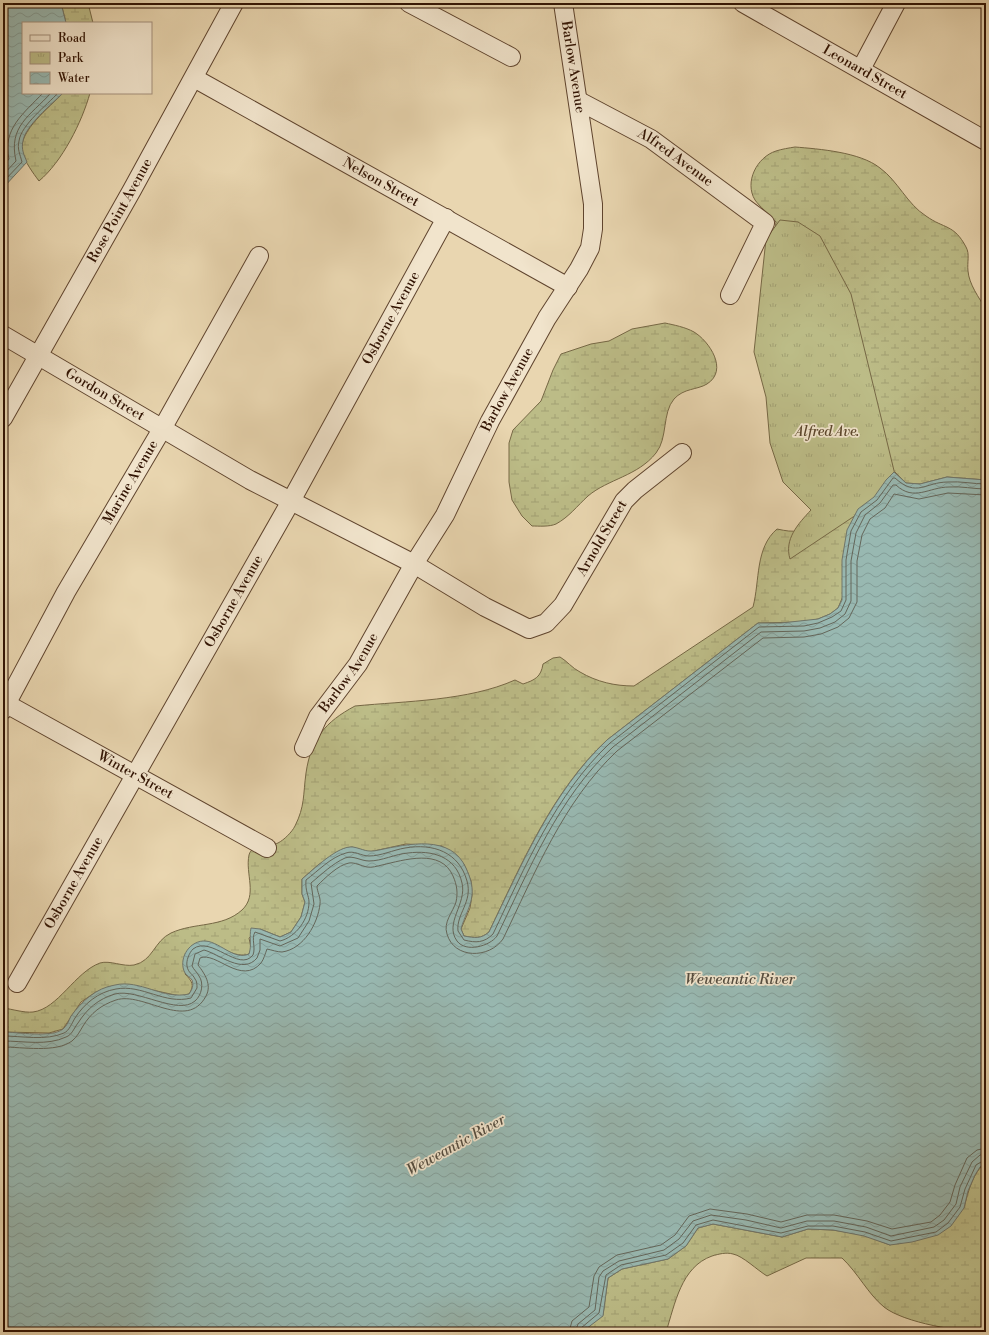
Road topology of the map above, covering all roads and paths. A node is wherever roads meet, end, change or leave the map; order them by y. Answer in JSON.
{"nodes":[{"id":1,"x":234,"y":3,"type":"edge"},
{"id":2,"x":408,"y":3,"type":"edge"},
{"id":3,"x":563,"y":3,"type":"edge"},
{"id":4,"x":743,"y":3,"type":"edge"},
{"id":5,"x":896,"y":3,"type":"edge"},
{"id":6,"x":511,"y":57,"type":"dead end"},
{"id":7,"x":860,"y":69,"type":"junction"},
{"id":8,"x":194,"y":78,"type":"junction"},
{"id":9,"x":579,"y":101,"type":"junction"},
{"id":10,"x":986,"y":141,"type":"edge"},
{"id":11,"x":446,"y":218,"type":"junction"},
{"id":12,"x":259,"y":256,"type":"dead end"},
{"id":13,"x":568,"y":287,"type":"junction"},
{"id":14,"x":730,"y":295,"type":"dead end"},
{"id":15,"x":3,"y":335,"type":"edge"},
{"id":16,"x":39,"y":356,"type":"junction"},
{"id":17,"x":3,"y":418,"type":"edge"},
{"id":18,"x":162,"y":429,"type":"junction"},
{"id":19,"x":682,"y":453,"type":"dead end"},
{"id":20,"x":291,"y":501,"type":"junction"},
{"id":21,"x":414,"y":564,"type":"junction"},
{"id":22,"x":529,"y":629,"type":"joint"},
{"id":23,"x":4,"y":705,"type":"edge"},
{"id":24,"x":304,"y":748,"type":"dead end"},
{"id":25,"x":136,"y":776,"type":"junction"},
{"id":26,"x":267,"y":848,"type":"dead end"},
{"id":27,"x":17,"y":983,"type":"dead end"}],
"edges":[{"from":1,"to":8,"type":"street","name":"Rose Point Avenue"},
{"from":2,"to":6,"type":"street"},
{"from":3,"to":9,"type":"street","name":"Barlow Avenue"},
{"from":4,"to":7,"type":"street","name":"Leonard Street"},
{"from":5,"to":7,"type":"street"},
{"from":7,"to":10,"type":"street","name":"Leonard Street"},
{"from":8,"to":11,"type":"street","name":"Nelson Street"},
{"from":8,"to":16,"type":"street","name":"Rose Point Avenue"},
{"from":9,"to":13,"type":"street","name":"Barlow Avenue"},
{"from":9,"to":14,"type":"street","name":"Alfred Avenue"},
{"from":11,"to":13,"type":"street","name":"Nelson Street"},
{"from":11,"to":20,"type":"street","name":"Osborne Avenue"},
{"from":12,"to":18,"type":"street","name":"Marine Avenue"},
{"from":13,"to":21,"type":"street","name":"Barlow Avenue"},
{"from":15,"to":16,"type":"street","name":"Gordon Street"},
{"from":16,"to":17,"type":"street","name":"Rose Point Avenue"},
{"from":16,"to":18,"type":"street","name":"Gordon Street"},
{"from":18,"to":20,"type":"street","name":"Gordon Street"},
{"from":18,"to":23,"type":"street","name":"Marine Avenue"},
{"from":19,"to":22,"type":"street","name":"Arnold Street"},
{"from":20,"to":21,"type":"street","name":"Gordon Street"},
{"from":20,"to":25,"type":"street","name":"Osborne Avenue"},
{"from":21,"to":22,"type":"street","name":"Gordon Street"},
{"from":21,"to":24,"type":"street","name":"Barlow Avenue"},
{"from":23,"to":25,"type":"street","name":"Winter Street"},
{"from":25,"to":26,"type":"street","name":"Winter Street"},
{"from":25,"to":27,"type":"street","name":"Osborne Avenue"}]}
